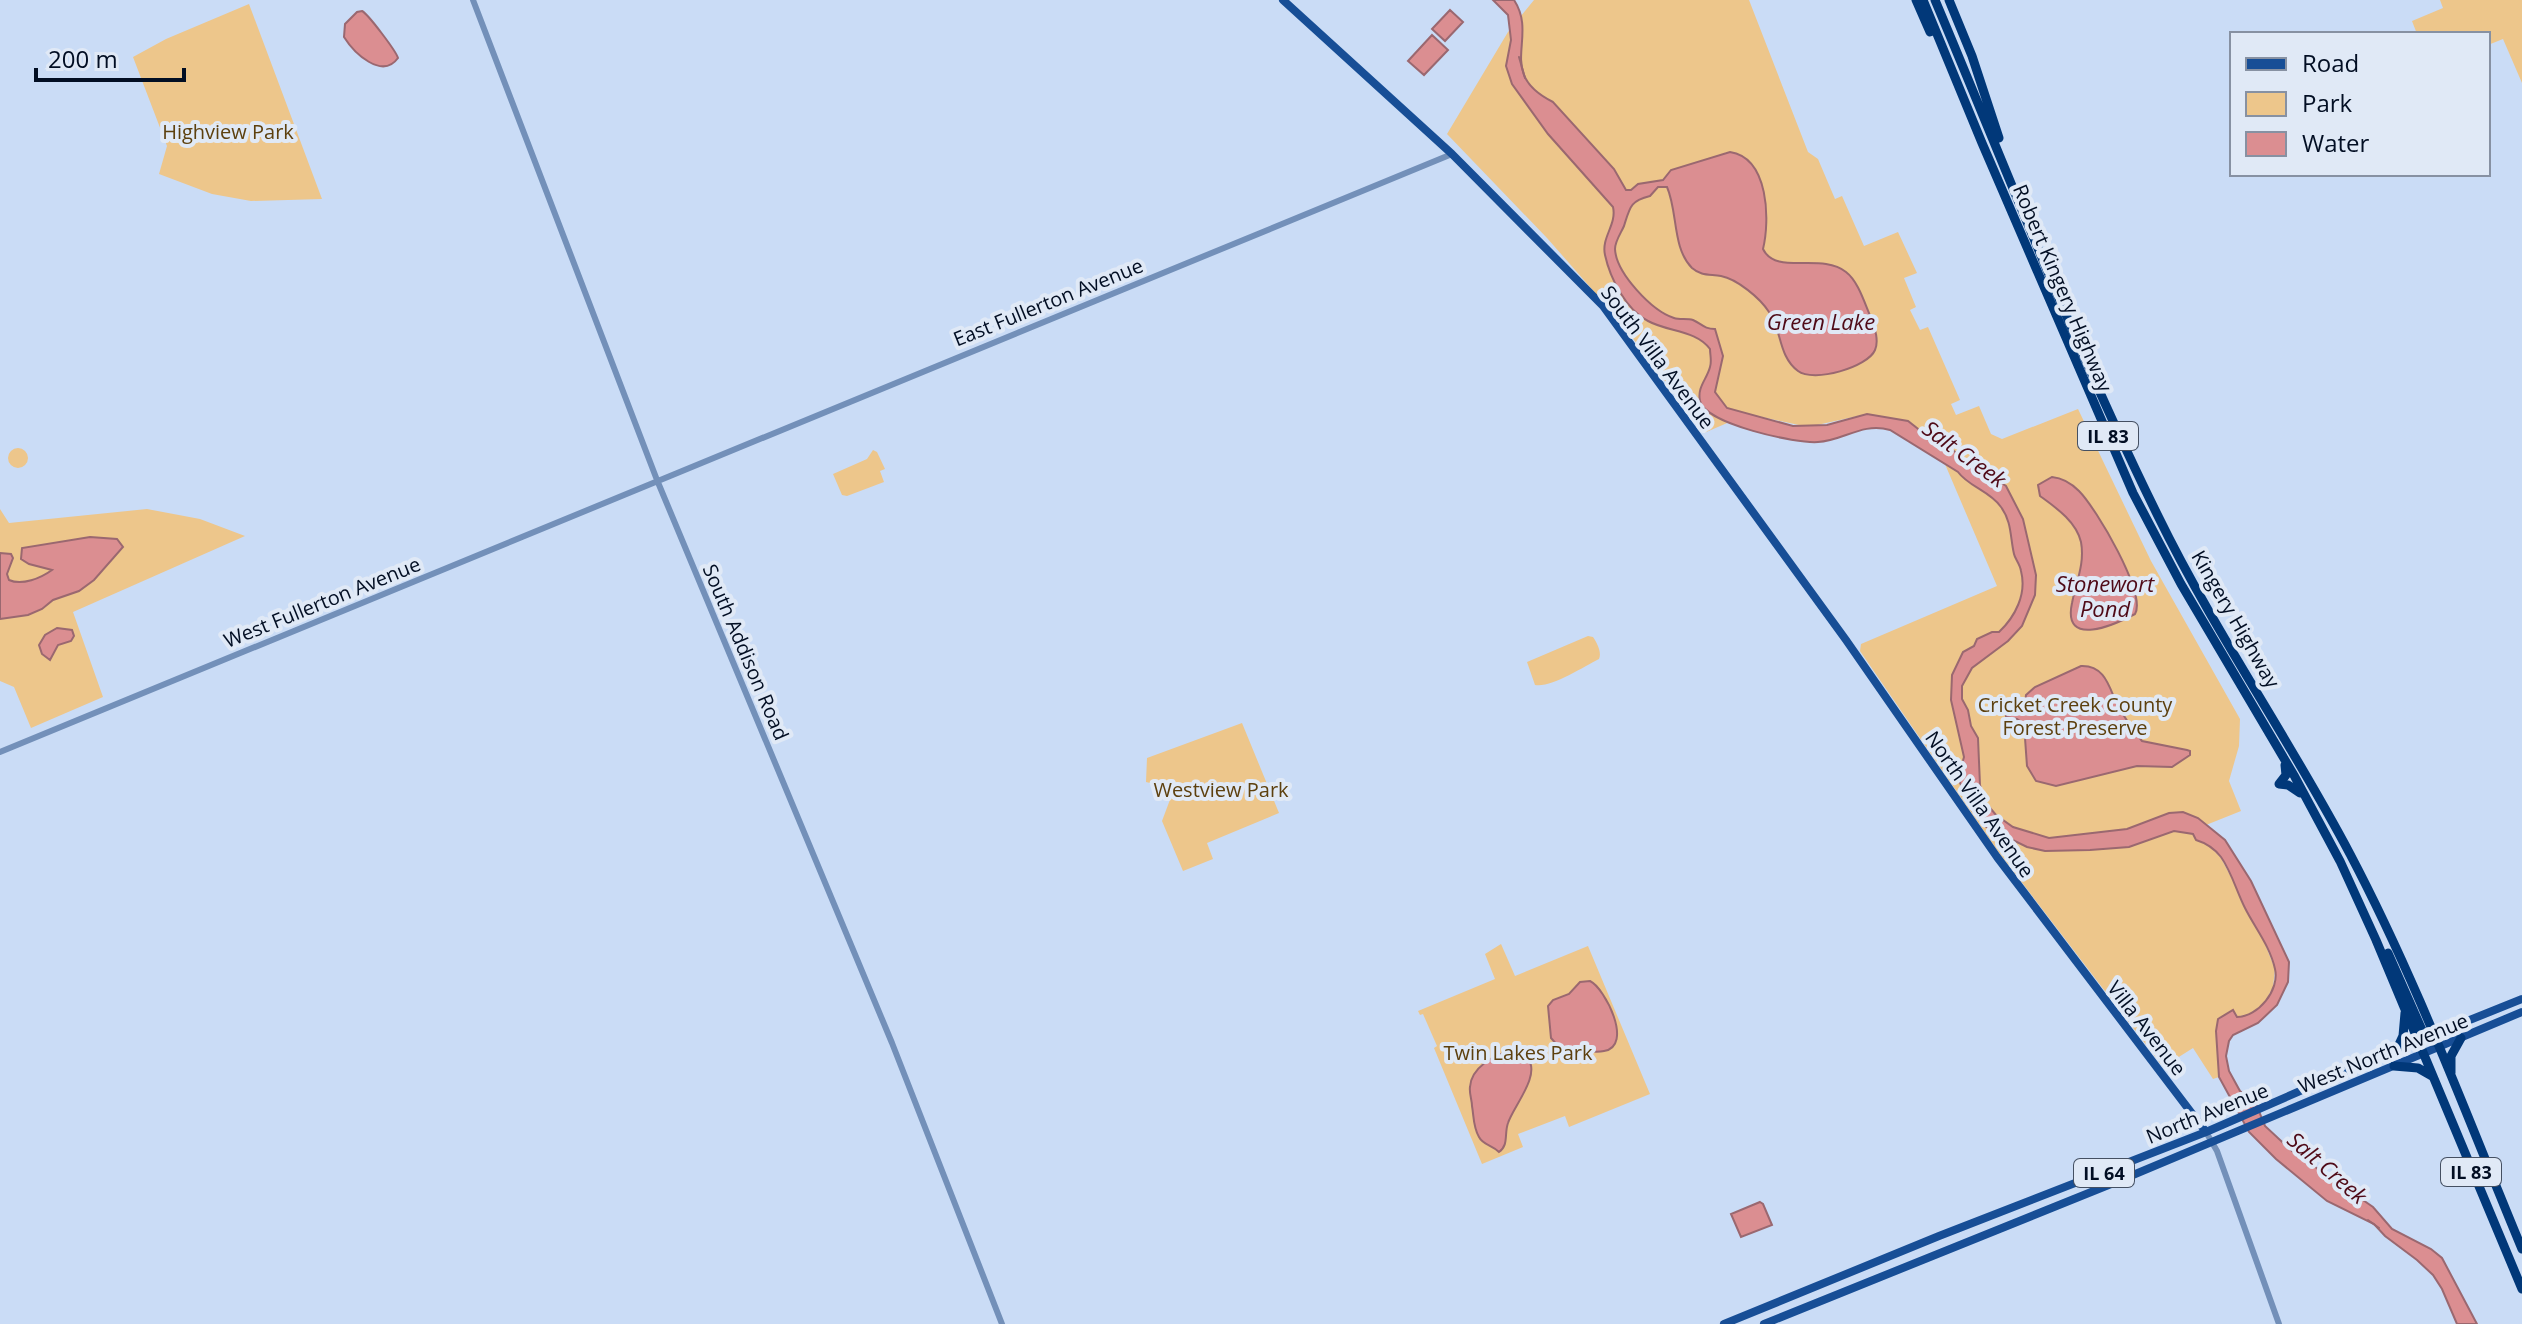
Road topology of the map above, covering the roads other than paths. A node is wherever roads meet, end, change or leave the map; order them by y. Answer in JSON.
{"nodes":[{"id":1,"x":473,"y":0,"type":"edge"},
{"id":2,"x":1283,"y":0,"type":"edge"},
{"id":3,"x":1916,"y":0,"type":"edge"},
{"id":4,"x":1923,"y":0,"type":"edge"},
{"id":5,"x":1935,"y":0,"type":"edge"},
{"id":6,"x":1949,"y":0,"type":"edge"},
{"id":7,"x":1982,"y":143,"type":"junction"},
{"id":8,"x":1452,"y":154,"type":"junction"},
{"id":9,"x":2029,"y":224,"type":"junction"},
{"id":10,"x":657,"y":480,"type":"junction"},
{"id":11,"x":1846,"y":640,"type":"joint"},
{"id":12,"x":0,"y":752,"type":"edge"},
{"id":13,"x":2279,"y":752,"type":"junction"},
{"id":14,"x":2305,"y":798,"type":"junction"},
{"id":15,"x":2362,"y":909,"type":"junction"},
{"id":16,"x":2092,"y":983,"type":"joint"},
{"id":17,"x":2522,"y":999,"type":"edge"},
{"id":18,"x":2405,"y":1010,"type":"junction"},
{"id":19,"x":2522,"y":1012,"type":"edge"},
{"id":20,"x":2430,"y":1035,"type":"junction"},
{"id":21,"x":2461,"y":1038,"type":"junction"},
{"id":22,"x":2417,"y":1041,"type":"junction"},
{"id":23,"x":2438,"y":1048,"type":"junction"},
{"id":24,"x":2397,"y":1049,"type":"junction"},
{"id":25,"x":2422,"y":1054,"type":"junction"},
{"id":26,"x":2394,"y":1066,"type":"junction"},
{"id":27,"x":2434,"y":1078,"type":"junction"},
{"id":28,"x":2452,"y":1080,"type":"junction"},
{"id":29,"x":2276,"y":1108,"type":"junction"},
{"id":30,"x":2206,"y":1132,"type":"junction"},
{"id":31,"x":2212,"y":1141,"type":"junction"},
{"id":32,"x":2522,"y":1249,"type":"edge"},
{"id":33,"x":2522,"y":1289,"type":"edge"},
{"id":34,"x":1002,"y":1324,"type":"edge"},
{"id":35,"x":1724,"y":1324,"type":"edge"},
{"id":36,"x":1764,"y":1324,"type":"edge"},
{"id":37,"x":2279,"y":1324,"type":"edge"}],
"edges":[{"from":1,"to":10,"type":"street","name":"South Addison Road"},
{"from":2,"to":8,"type":"main road","name":"South Villa Avenue"},
{"from":3,"to":7,"type":"highway"},
{"from":4,"to":7,"type":"highway","name":"Robert Kingery Highway","number":"IL 83"},
{"from":5,"to":9,"type":"highway","name":"Kingery Highway","number":"IL 83"},
{"from":6,"to":9,"type":"highway"},
{"from":7,"to":13,"type":"highway","name":"Robert Kingery Highway","number":"IL 83"},
{"from":8,"to":10,"type":"street","name":"East Fullerton Avenue"},
{"from":8,"to":11,"type":"main road","name":"South Villa Avenue"},
{"from":9,"to":20,"type":"highway","name":"Kingery Highway","number":"IL 83"},
{"from":10,"to":12,"type":"street","name":"West Fullerton Avenue"},
{"from":10,"to":34,"type":"street","name":"South Addison Road"},
{"from":11,"to":16,"type":"main road","name":"North Villa Avenue"},
{"from":13,"to":14,"type":"highway","name":"Robert Kingery Highway","number":"IL 83"},
{"from":13,"to":14,"type":"highway"},
{"from":14,"to":15,"type":"highway","name":"Robert Kingery Highway","number":"IL 83"},
{"from":15,"to":18,"type":"highway","name":"Robert Kingery Highway","number":"IL 83"},
{"from":15,"to":20,"type":"highway"},
{"from":16,"to":30,"type":"main road","name":"Villa Avenue"},
{"from":17,"to":20,"type":"main road","name":"North Avenue","number":"IL 64"},
{"from":18,"to":22,"type":"highway","number":"IL 83"},
{"from":18,"to":24,"type":"highway"},
{"from":19,"to":21,"type":"main road","name":"West North Avenue","number":"IL 64"},
{"from":20,"to":22,"type":"main road","name":"North Avenue","number":"IL 64"},
{"from":20,"to":23,"type":"highway","name":"Kingery Highway","number":"IL 83"},
{"from":21,"to":23,"type":"main road","name":"West North Avenue","number":"IL 64"},
{"from":21,"to":28,"type":"highway"},
{"from":22,"to":24,"type":"main road","name":"North Avenue","number":"IL 64"},
{"from":22,"to":25,"type":"highway","number":"IL 83"},
{"from":23,"to":25,"type":"main road","name":"West North Avenue","number":"IL 64"},
{"from":23,"to":28,"type":"highway","name":"Kingery Highway","number":"IL 83"},
{"from":24,"to":29,"type":"main road","name":"North Avenue","number":"IL 64"},
{"from":25,"to":26,"type":"main road","name":"West North Avenue","number":"IL 64"},
{"from":25,"to":27,"type":"highway","number":"IL 83"},
{"from":26,"to":27,"type":"highway"},
{"from":26,"to":29,"type":"main road","name":"West North Avenue","number":"IL 64"},
{"from":27,"to":33,"type":"highway","number":"IL 83"},
{"from":28,"to":32,"type":"highway","name":"Kingery Highway","number":"IL 83"},
{"from":29,"to":30,"type":"main road","name":"North Avenue","number":"IL 64"},
{"from":29,"to":31,"type":"main road","name":"West North Avenue","number":"IL 64"},
{"from":30,"to":31,"type":"street"},
{"from":30,"to":35,"type":"main road","name":"North Avenue","number":"IL 64"},
{"from":31,"to":36,"type":"main road","name":"West North Avenue","number":"IL 64"},
{"from":31,"to":37,"type":"street"}]}
